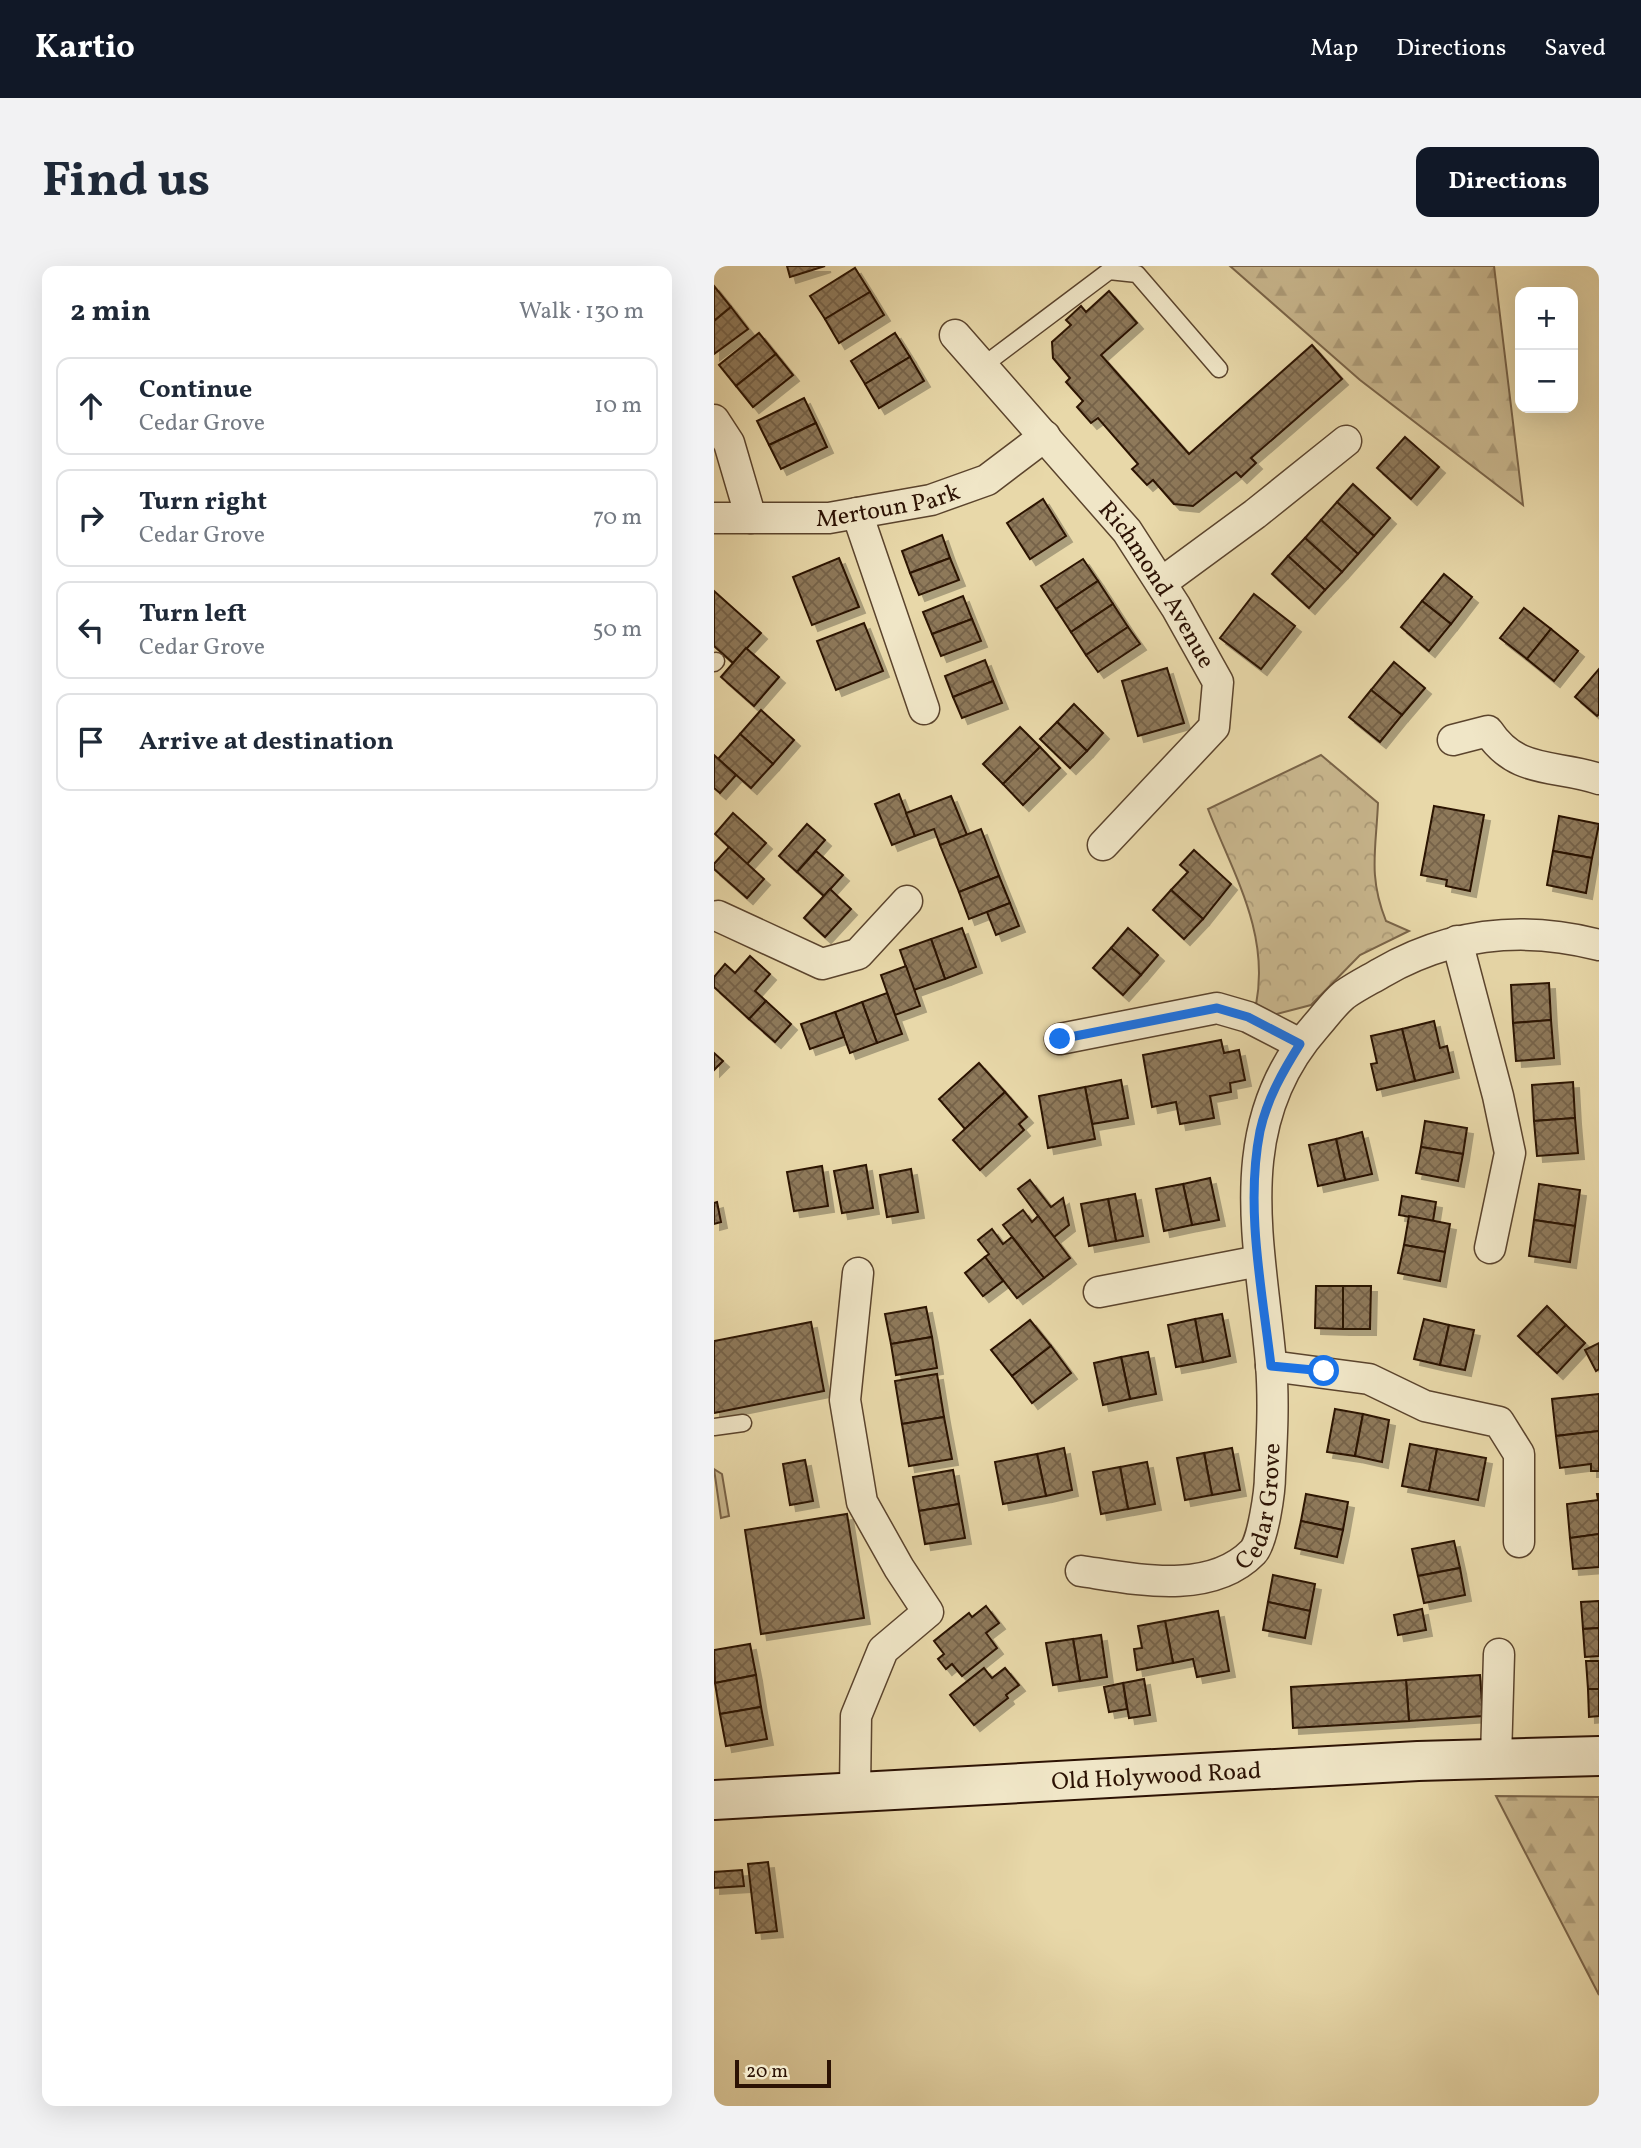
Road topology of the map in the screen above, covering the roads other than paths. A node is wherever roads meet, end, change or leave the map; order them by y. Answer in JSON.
{"nodes":[{"id":1,"x":955,"y":335,"type":"dead end"},
{"id":2,"x":984,"y":365,"type":"junction"},
{"id":3,"x":1219,"y":369,"type":"dead end"},
{"id":4,"x":714,"y":421,"type":"edge"},
{"id":5,"x":1045,"y":436,"type":"junction"},
{"id":6,"x":1346,"y":441,"type":"dead end"},
{"id":7,"x":857,"y":513,"type":"junction"},
{"id":8,"x":714,"y":518,"type":"edge"},
{"id":9,"x":751,"y":518,"type":"junction"},
{"id":10,"x":1161,"y":583,"type":"junction"},
{"id":11,"x":924,"y":709,"type":"dead end"},
{"id":12,"x":1453,"y":740,"type":"dead end"},
{"id":13,"x":1599,"y":779,"type":"edge"},
{"id":14,"x":1103,"y":845,"type":"dead end"},
{"id":15,"x":906,"y":901,"type":"dead end"},
{"id":16,"x":715,"y":917,"type":"edge"},
{"id":17,"x":1457,"y":941,"type":"junction"},
{"id":18,"x":1599,"y":945,"type":"edge"},
{"id":19,"x":1060,"y":1039,"type":"dead end"},
{"id":20,"x":1300,"y":1044,"type":"junction"},
{"id":21,"x":1490,"y":1248,"type":"dead end"},
{"id":22,"x":1259,"y":1261,"type":"junction"},
{"id":23,"x":858,"y":1273,"type":"dead end"},
{"id":24,"x":1099,"y":1292,"type":"dead end"},
{"id":25,"x":1271,"y":1366,"type":"junction"},
{"id":26,"x":743,"y":1423,"type":"dead end"},
{"id":27,"x":714,"y":1427,"type":"edge"},
{"id":28,"x":1519,"y":1542,"type":"dead end"},
{"id":29,"x":1082,"y":1571,"type":"dead end"},
{"id":30,"x":1499,"y":1654,"type":"dead end"},
{"id":31,"x":1599,"y":1756,"type":"edge"},
{"id":32,"x":1496,"y":1758,"type":"junction"},
{"id":33,"x":855,"y":1791,"type":"junction"},
{"id":34,"x":714,"y":1800,"type":"edge"}],
"edges":[{"from":1,"to":2,"type":"street","name":"Richmond Avenue"},
{"from":2,"to":3,"type":"lane"},
{"from":2,"to":5,"type":"street","name":"Richmond Avenue"},
{"from":4,"to":9,"type":"street"},
{"from":5,"to":7,"type":"street","name":"Mertoun Park"},
{"from":5,"to":10,"type":"street","name":"Richmond Avenue"},
{"from":6,"to":10,"type":"street"},
{"from":7,"to":9,"type":"street","name":"Mertoun Park"},
{"from":7,"to":11,"type":"street"},
{"from":8,"to":9,"type":"street","name":"Mertoun Park"},
{"from":10,"to":14,"type":"street","name":"Richmond Avenue"},
{"from":12,"to":13,"type":"street"},
{"from":15,"to":16,"type":"street"},
{"from":17,"to":18,"type":"street","name":"Cedar Grove"},
{"from":17,"to":20,"type":"street","name":"Cedar Grove"},
{"from":17,"to":21,"type":"street"},
{"from":19,"to":20,"type":"street"},
{"from":20,"to":22,"type":"street","name":"Cedar Grove"},
{"from":22,"to":24,"type":"street"},
{"from":22,"to":25,"type":"street","name":"Cedar Grove"},
{"from":23,"to":33,"type":"street"},
{"from":25,"to":28,"type":"street"},
{"from":25,"to":29,"type":"street","name":"Cedar Grove"},
{"from":26,"to":27,"type":"lane"},
{"from":30,"to":32,"type":"street"},
{"from":31,"to":32,"type":"street","name":"Old Holywood Road"},
{"from":32,"to":33,"type":"street","name":"Old Holywood Road"},
{"from":33,"to":34,"type":"street","name":"Old Holywood Road"}]}
